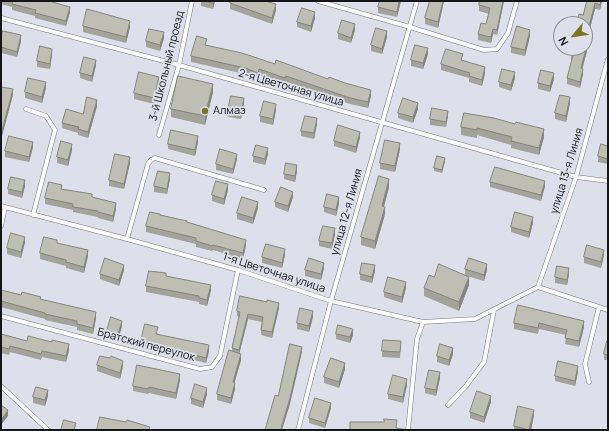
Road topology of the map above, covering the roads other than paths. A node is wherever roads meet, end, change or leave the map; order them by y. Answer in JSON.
{"nodes":[{"id":1,"x":192,"y":1,"type":"edge"},
{"id":2,"x":318,"y":1,"type":"edge"},
{"id":3,"x":417,"y":1,"type":"edge"},
{"id":4,"x":517,"y":1,"type":"edge"},
{"id":5,"x":1,"y":18,"type":"edge"},
{"id":6,"x":410,"y":27,"type":"junction"},
{"id":7,"x":608,"y":59,"type":"edge"},
{"id":8,"x":179,"y":65,"type":"junction"},
{"id":9,"x":26,"y":109,"type":"dead end"},
{"id":10,"x":382,"y":122,"type":"junction"},
{"id":11,"x":159,"y":136,"type":"dead end"},
{"id":12,"x":576,"y":177,"type":"junction"},
{"id":13,"x":608,"y":181,"type":"edge"},
{"id":14,"x":264,"y":190,"type":"dead end"},
{"id":15,"x":3,"y":207,"type":"edge"},
{"id":16,"x":33,"y":215,"type":"junction"},
{"id":17,"x":1,"y":226,"type":"edge"},
{"id":18,"x":127,"y":239,"type":"junction"},
{"id":19,"x":238,"y":270,"type":"junction"},
{"id":20,"x":538,"y":286,"type":"junction"},
{"id":21,"x":331,"y":301,"type":"junction"},
{"id":22,"x":599,"y":307,"type":"junction"},
{"id":23,"x":494,"y":310,"type":"junction"},
{"id":24,"x":608,"y":310,"type":"edge"},
{"id":25,"x":1,"y":316,"type":"edge"},
{"id":26,"x":424,"y":322,"type":"junction"},
{"id":27,"x":589,"y":382,"type":"dead end"},
{"id":28,"x":1,"y":386,"type":"edge"},
{"id":29,"x":448,"y":405,"type":"dead end"},
{"id":30,"x":48,"y":430,"type":"edge"},
{"id":31,"x":298,"y":430,"type":"edge"},
{"id":32,"x":408,"y":430,"type":"edge"}],
"edges":[{"from":1,"to":8,"type":"lane","name":"3-й Школьный проезд"},
{"from":2,"to":6,"type":"lane"},
{"from":3,"to":6,"type":"lane","name":"улица 12-я Линия"},
{"from":4,"to":6,"type":"lane"},
{"from":5,"to":8,"type":"lane","name":"2-я Цветочная улица"},
{"from":6,"to":10,"type":"lane","name":"улица 12-я Линия"},
{"from":7,"to":12,"type":"lane","name":"улица 13-я Линия"},
{"from":8,"to":10,"type":"lane","name":"2-я Цветочная улица"},
{"from":8,"to":11,"type":"lane","name":"3-й Школьный проезд"},
{"from":9,"to":16,"type":"lane"},
{"from":10,"to":12,"type":"lane","name":"2-я Цветочная улица"},
{"from":10,"to":21,"type":"lane","name":"улица 12-я Линия"},
{"from":12,"to":13,"type":"lane","name":"2-я Цветочная улица"},
{"from":12,"to":20,"type":"lane","name":"улица 13-я Линия"},
{"from":14,"to":18,"type":"lane"},
{"from":15,"to":16,"type":"lane","name":"1-я Цветочная улица"},
{"from":15,"to":17,"type":"lane"},
{"from":16,"to":18,"type":"lane","name":"1-я Цветочная улица"},
{"from":18,"to":19,"type":"lane","name":"1-я Цветочная улица"},
{"from":19,"to":21,"type":"lane","name":"1-я Цветочная улица"},
{"from":19,"to":25,"type":"lane","name":"Братский переулок"},
{"from":20,"to":22,"type":"lane"},
{"from":20,"to":23,"type":"lane","name":"1-я Цветочная улица"},
{"from":21,"to":26,"type":"lane","name":"1-я Цветочная улица"},
{"from":21,"to":31,"type":"lane","name":"улица 12-я Линия"},
{"from":22,"to":24,"type":"lane"},
{"from":22,"to":27,"type":"lane"},
{"from":23,"to":26,"type":"lane","name":"1-я Цветочная улица"},
{"from":23,"to":29,"type":"lane"},
{"from":26,"to":32,"type":"lane"},
{"from":28,"to":30,"type":"lane"}]}
